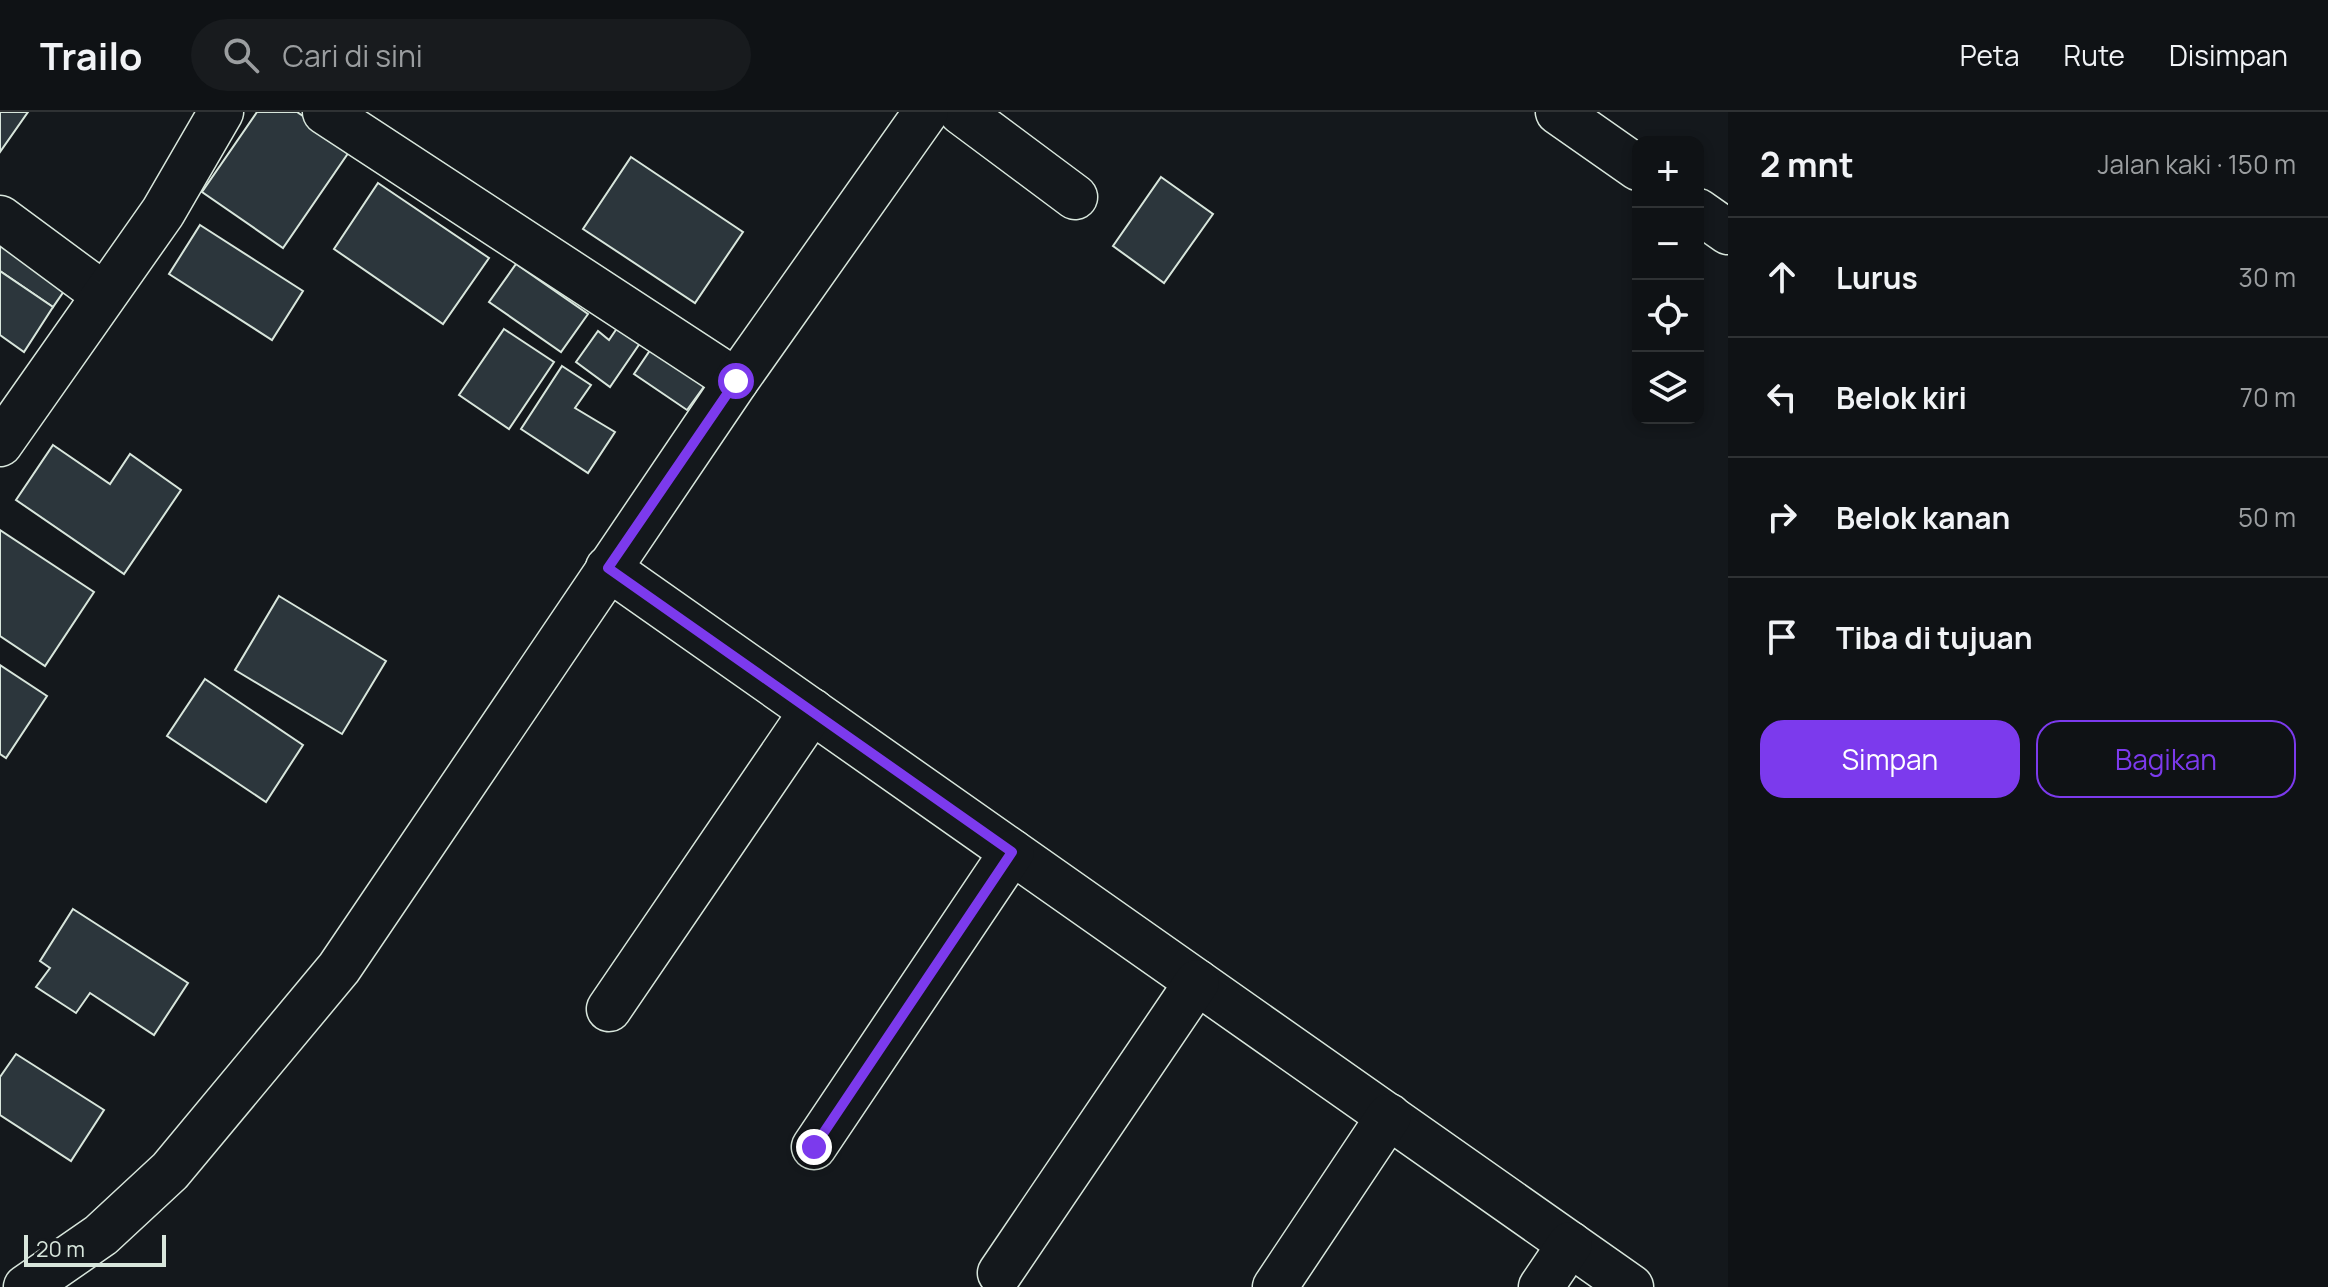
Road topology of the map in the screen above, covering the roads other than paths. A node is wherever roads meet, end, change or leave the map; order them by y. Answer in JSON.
{"nodes":[{"id":1,"x":221,"y":112,"type":"edge"},
{"id":2,"x":325,"y":112,"type":"edge"},
{"id":3,"x":926,"y":112,"type":"edge"},
{"id":4,"x":961,"y":112,"type":"edge"},
{"id":5,"x":1558,"y":112,"type":"edge"},
{"id":6,"x":1632,"y":164,"type":"edge"},
{"id":7,"x":1075,"y":197,"type":"dead end"},
{"id":8,"x":1704,"y":215,"type":"edge"},
{"id":9,"x":0,"y":218,"type":"edge"},
{"id":10,"x":1728,"y":232,"type":"edge"},
{"id":11,"x":103,"y":294,"type":"junction"},
{"id":12,"x":736,"y":381,"type":"junction"},
{"id":13,"x":0,"y":444,"type":"edge"},
{"id":14,"x":608,"y":568,"type":"junction"},
{"id":15,"x":812,"y":711,"type":"junction"},
{"id":16,"x":1012,"y":852,"type":"junction"},
{"id":17,"x":1197,"y":982,"type":"junction"},
{"id":18,"x":609,"y":1009,"type":"dead end"},
{"id":19,"x":1389,"y":1116,"type":"junction"},
{"id":20,"x":814,"y":1147,"type":"dead end"},
{"id":21,"x":1570,"y":1244,"type":"junction"},
{"id":22,"x":1000,"y":1273,"type":"dead end"},
{"id":23,"x":26,"y":1287,"type":"edge"},
{"id":24,"x":1275,"y":1287,"type":"edge"},
{"id":25,"x":1541,"y":1287,"type":"edge"},
{"id":26,"x":1631,"y":1287,"type":"edge"}],
"edges":[{"from":1,"to":11,"type":"street"},
{"from":2,"to":12,"type":"street"},
{"from":3,"to":12,"type":"street"},
{"from":4,"to":7,"type":"street"},
{"from":5,"to":6,"type":"street"},
{"from":8,"to":10,"type":"street"},
{"from":9,"to":11,"type":"street"},
{"from":11,"to":13,"type":"street"},
{"from":12,"to":14,"type":"street"},
{"from":14,"to":15,"type":"street"},
{"from":14,"to":23,"type":"street"},
{"from":15,"to":16,"type":"street"},
{"from":15,"to":18,"type":"street"},
{"from":16,"to":17,"type":"street"},
{"from":16,"to":20,"type":"street"},
{"from":17,"to":19,"type":"street"},
{"from":17,"to":22,"type":"street"},
{"from":19,"to":21,"type":"street"},
{"from":19,"to":24,"type":"street"},
{"from":21,"to":25,"type":"street"},
{"from":21,"to":26,"type":"street"}]}
